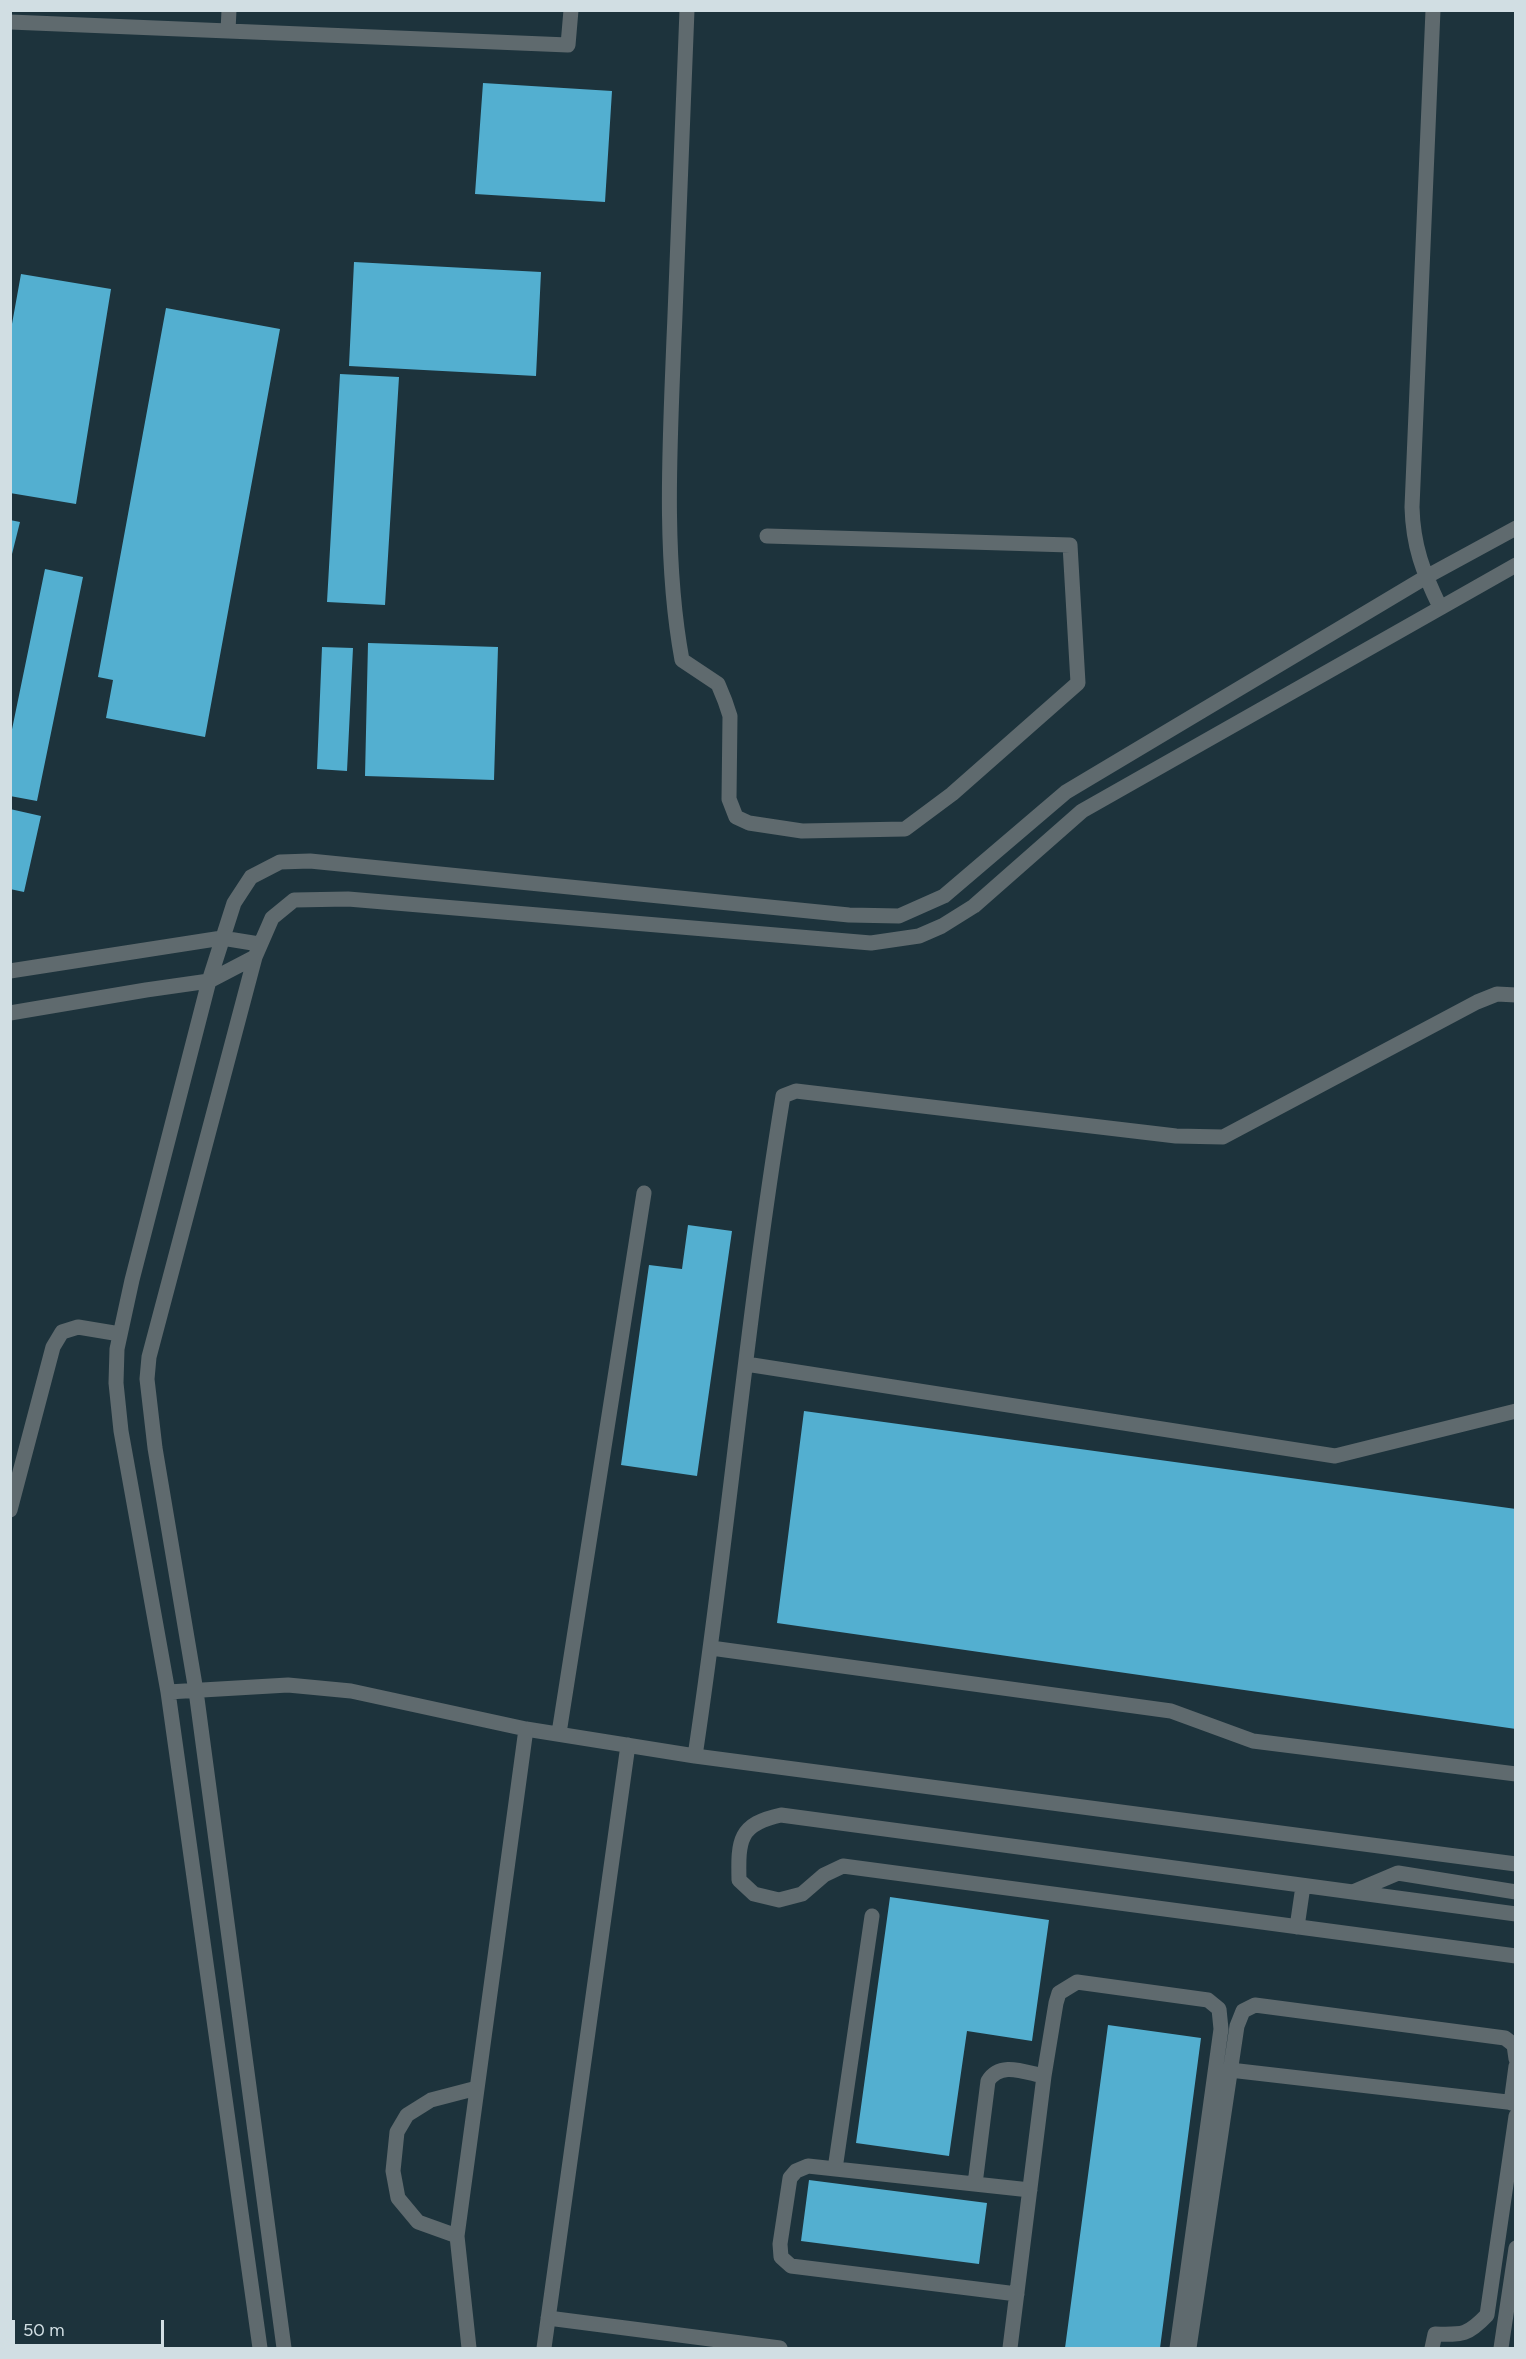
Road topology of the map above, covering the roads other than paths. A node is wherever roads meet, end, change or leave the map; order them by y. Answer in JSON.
{"nodes":[{"id":1,"x":229,"y":10,"type":"edge"},
{"id":2,"x":571,"y":10,"type":"edge"},
{"id":3,"x":687,"y":10,"type":"edge"},
{"id":4,"x":1433,"y":10,"type":"edge"},
{"id":5,"x":10,"y":22,"type":"edge"},
{"id":6,"x":228,"y":31,"type":"junction"},
{"id":7,"x":1515,"y":528,"type":"edge"},
{"id":8,"x":767,"y":536,"type":"dead end"},
{"id":9,"x":1515,"y":565,"type":"edge"},
{"id":10,"x":1426,"y":577,"type":"junction"},
{"id":11,"x":1440,"y":607,"type":"junction"},
{"id":12,"x":222,"y":938,"type":"junction"},
{"id":13,"x":257,"y":950,"type":"junction"},
{"id":14,"x":10,"y":971,"type":"edge"},
{"id":15,"x":209,"y":981,"type":"junction"},
{"id":16,"x":1515,"y":995,"type":"edge"},
{"id":17,"x":10,"y":1013,"type":"edge"},
{"id":18,"x":644,"y":1193,"type":"dead end"},
{"id":19,"x":120,"y":1334,"type":"junction"},
{"id":20,"x":746,"y":1364,"type":"junction"},
{"id":21,"x":1515,"y":1411,"type":"edge"},
{"id":22,"x":10,"y":1510,"type":"edge"},
{"id":23,"x":711,"y":1647,"type":"junction"},
{"id":24,"x":196,"y":1691,"type":"junction"},
{"id":25,"x":168,"y":1692,"type":"junction"},
{"id":26,"x":526,"y":1729,"type":"junction"},
{"id":27,"x":559,"y":1733,"type":"junction"},
{"id":28,"x":628,"y":1745,"type":"junction"},
{"id":29,"x":695,"y":1756,"type":"junction"},
{"id":30,"x":1515,"y":1774,"type":"edge"},
{"id":31,"x":1515,"y":1864,"type":"edge"},
{"id":32,"x":1303,"y":1886,"type":"junction"},
{"id":33,"x":1351,"y":1892,"type":"junction"},
{"id":34,"x":1515,"y":1892,"type":"edge"},
{"id":35,"x":1515,"y":1914,"type":"edge"},
{"id":36,"x":872,"y":1916,"type":"dead end"},
{"id":37,"x":1297,"y":1927,"type":"junction"},
{"id":38,"x":1515,"y":1956,"type":"edge"},
{"id":39,"x":1515,"y":2059,"type":"edge"},
{"id":40,"x":1515,"y":2066,"type":"edge"},
{"id":41,"x":1230,"y":2070,"type":"junction"},
{"id":42,"x":1044,"y":2076,"type":"junction"},
{"id":43,"x":477,"y":2088,"type":"junction"},
{"id":44,"x":1514,"y":2107,"type":"edge"},
{"id":45,"x":835,"y":2169,"type":"junction"},
{"id":46,"x":975,"y":2184,"type":"junction"},
{"id":47,"x":1030,"y":2190,"type":"junction"},
{"id":48,"x":458,"y":2236,"type":"junction"},
{"id":49,"x":1515,"y":2248,"type":"edge"},
{"id":50,"x":251,"y":2287,"type":"junction"},
{"id":51,"x":276,"y":2287,"type":"junction"},
{"id":52,"x":1017,"y":2294,"type":"junction"},
{"id":53,"x":548,"y":2318,"type":"junction"},
{"id":54,"x":748,"y":2347,"type":"edge"},
{"id":55,"x":260,"y":2349,"type":"edge"},
{"id":56,"x":284,"y":2349,"type":"edge"},
{"id":57,"x":469,"y":2349,"type":"edge"},
{"id":58,"x":544,"y":2349,"type":"edge"},
{"id":59,"x":780,"y":2349,"type":"edge"},
{"id":60,"x":1010,"y":2349,"type":"edge"},
{"id":61,"x":1177,"y":2349,"type":"edge"},
{"id":62,"x":1189,"y":2349,"type":"edge"},
{"id":63,"x":1432,"y":2349,"type":"edge"},
{"id":64,"x":1502,"y":2349,"type":"edge"}],
"edges":[{"from":1,"to":6,"type":"street"},
{"from":2,"to":6,"type":"street"},
{"from":3,"to":8,"type":"street"},
{"from":4,"to":10,"type":"street"},
{"from":5,"to":6,"type":"street"},
{"from":7,"to":10,"type":"street"},
{"from":9,"to":11,"type":"street"},
{"from":10,"to":11,"type":"street"},
{"from":10,"to":12,"type":"street"},
{"from":11,"to":13,"type":"street"},
{"from":12,"to":13,"type":"street"},
{"from":12,"to":14,"type":"street"},
{"from":12,"to":15,"type":"street"},
{"from":13,"to":15,"type":"street"},
{"from":13,"to":24,"type":"street"},
{"from":15,"to":17,"type":"street"},
{"from":15,"to":19,"type":"street"},
{"from":16,"to":20,"type":"street"},
{"from":18,"to":27,"type":"street"},
{"from":19,"to":22,"type":"street"},
{"from":19,"to":25,"type":"street"},
{"from":20,"to":21,"type":"street"},
{"from":20,"to":23,"type":"street"},
{"from":23,"to":29,"type":"street"},
{"from":23,"to":30,"type":"street"},
{"from":24,"to":25,"type":"street"},
{"from":24,"to":26,"type":"street"},
{"from":24,"to":51,"type":"street"},
{"from":25,"to":50,"type":"street"},
{"from":26,"to":27,"type":"street"},
{"from":26,"to":43,"type":"street"},
{"from":27,"to":28,"type":"street"},
{"from":28,"to":29,"type":"street"},
{"from":28,"to":53,"type":"street"},
{"from":29,"to":31,"type":"street"},
{"from":32,"to":33,"type":"street"},
{"from":32,"to":37,"type":"street"},
{"from":32,"to":37,"type":"street"},
{"from":33,"to":34,"type":"street"},
{"from":33,"to":35,"type":"street"},
{"from":36,"to":45,"type":"street"},
{"from":37,"to":38,"type":"street"},
{"from":39,"to":41,"type":"street"},
{"from":40,"to":44,"type":"street"},
{"from":41,"to":44,"type":"street"},
{"from":41,"to":62,"type":"street"},
{"from":42,"to":46,"type":"street"},
{"from":42,"to":47,"type":"street"},
{"from":42,"to":61,"type":"street"},
{"from":43,"to":48,"type":"street"},
{"from":43,"to":48,"type":"street"},
{"from":44,"to":63,"type":"street"},
{"from":45,"to":46,"type":"street"},
{"from":45,"to":52,"type":"street"},
{"from":46,"to":47,"type":"street"},
{"from":47,"to":52,"type":"street"},
{"from":48,"to":57,"type":"street"},
{"from":49,"to":64,"type":"street"},
{"from":50,"to":51,"type":"street"},
{"from":50,"to":55,"type":"street"},
{"from":51,"to":56,"type":"street"},
{"from":52,"to":60,"type":"street"},
{"from":53,"to":54,"type":"street"},
{"from":53,"to":58,"type":"street"},
{"from":54,"to":59,"type":"street"}]}
